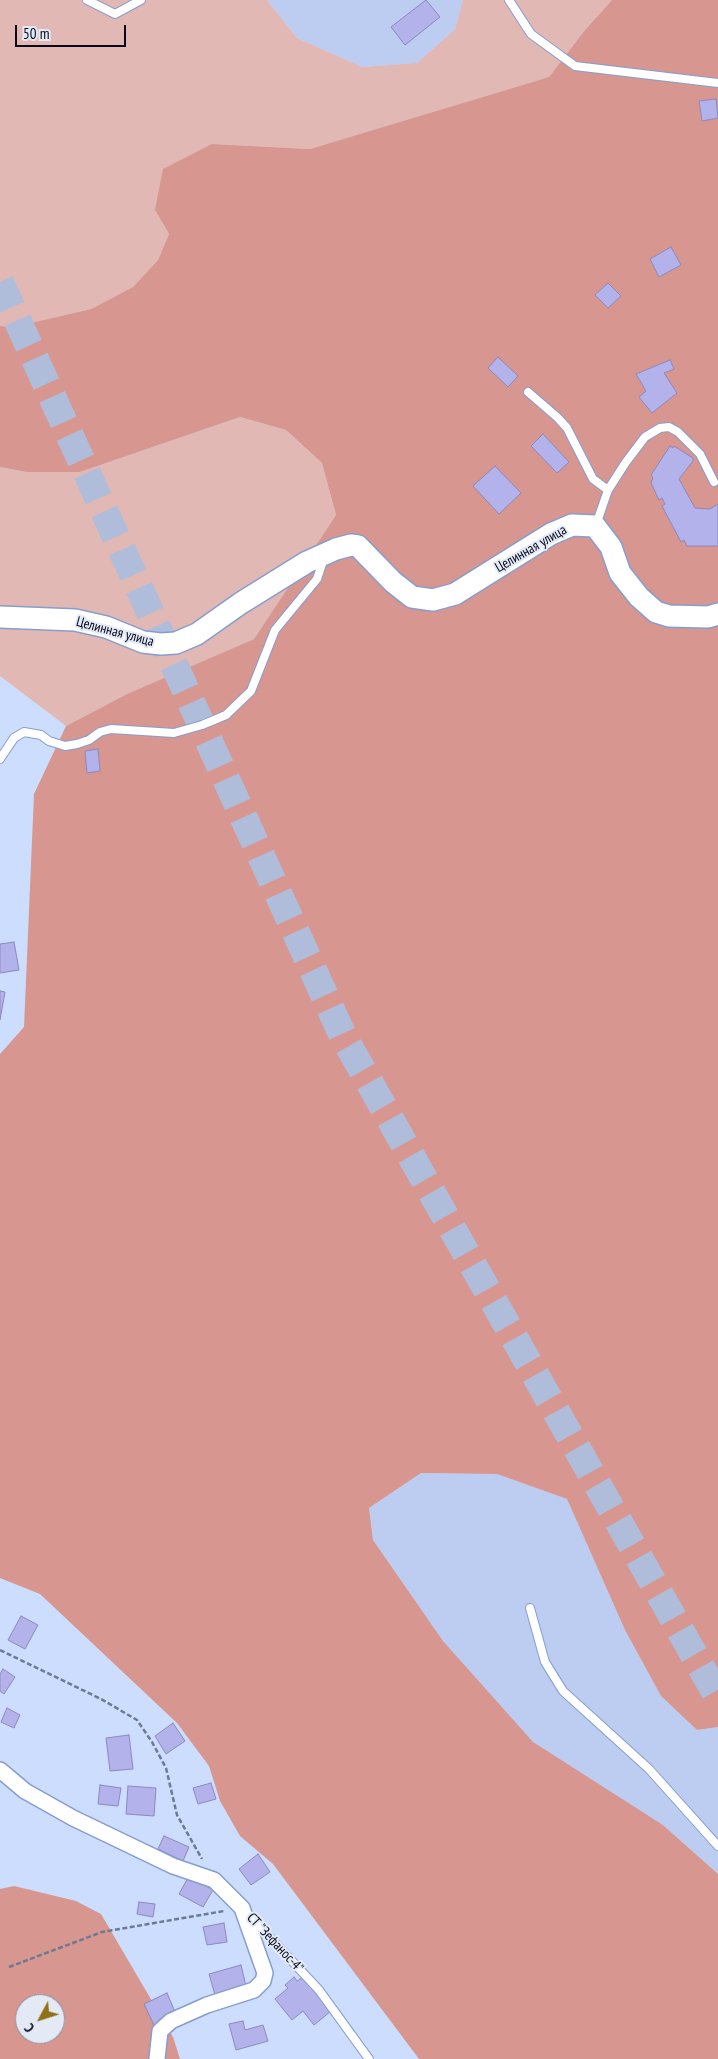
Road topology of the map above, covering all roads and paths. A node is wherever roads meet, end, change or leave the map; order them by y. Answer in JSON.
{"nodes":[{"id":1,"x":87,"y":0,"type":"edge"},
{"id":2,"x":141,"y":0,"type":"edge"},
{"id":3,"x":509,"y":0,"type":"edge"},
{"id":4,"x":718,"y":83,"type":"edge"},
{"id":5,"x":528,"y":392,"type":"dead end"},
{"id":6,"x":714,"y":482,"type":"dead end"},
{"id":7,"x":608,"y":490,"type":"junction"},
{"id":8,"x":595,"y":526,"type":"junction"},
{"id":9,"x":326,"y":553,"type":"junction"},
{"id":10,"x":718,"y":614,"type":"edge"},
{"id":11,"x":0,"y":616,"type":"edge"},
{"id":12,"x":0,"y":759,"type":"edge"},
{"id":13,"x":530,"y":1608,"type":"dead end"},
{"id":14,"x":0,"y":1650,"type":"edge"},
{"id":15,"x":0,"y":1770,"type":"edge"},
{"id":16,"x":718,"y":1846,"type":"edge"},
{"id":17,"x":214,"y":1880,"type":"junction"},
{"id":18,"x":242,"y":1908,"type":"junction"},
{"id":19,"x":9,"y":1967,"type":"dead end"},
{"id":20,"x":157,"y":2059,"type":"edge"},
{"id":21,"x":369,"y":2059,"type":"edge"}],
"edges":[{"from":1,"to":2,"type":"lane"},
{"from":3,"to":4,"type":"lane"},
{"from":5,"to":7,"type":"lane"},
{"from":6,"to":7,"type":"lane"},
{"from":7,"to":8,"type":"lane"},
{"from":8,"to":9,"type":"street","name":"Целинная улица"},
{"from":8,"to":10,"type":"street"},
{"from":9,"to":11,"type":"street","name":"Целинная улица"},
{"from":9,"to":12,"type":"lane"},
{"from":13,"to":16,"type":"lane"},
{"from":14,"to":17,"type":"path"},
{"from":15,"to":17,"type":"street"},
{"from":17,"to":18,"type":"street"},
{"from":18,"to":19,"type":"path"},
{"from":18,"to":20,"type":"street","name":"СТ \"Зефанос-4\""},
{"from":18,"to":21,"type":"lane","name":"СТ \"Зефанос-4\""}]}
